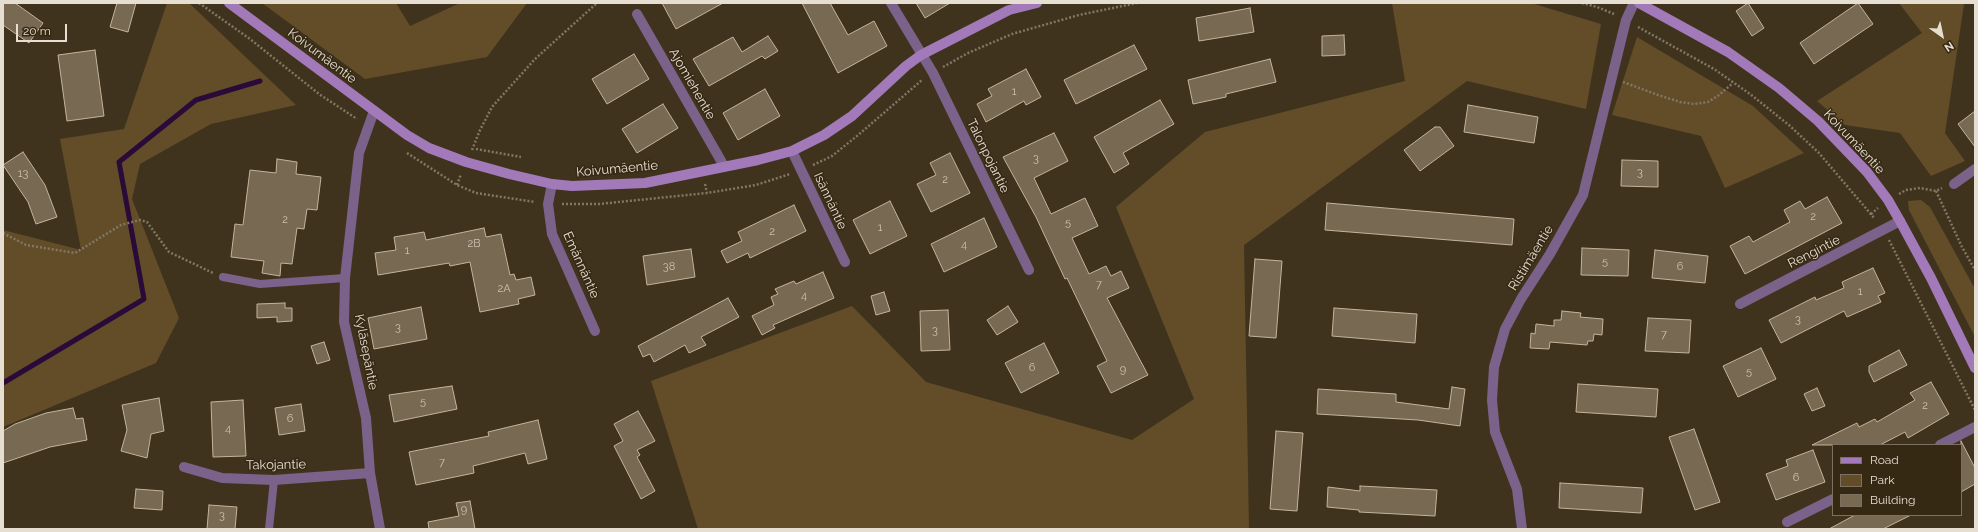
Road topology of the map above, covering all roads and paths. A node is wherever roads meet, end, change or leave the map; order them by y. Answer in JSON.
{"nodes":[{"id":1,"x":199,"y":3,"type":"edge"},
{"id":2,"x":229,"y":3,"type":"edge"},
{"id":3,"x":597,"y":3,"type":"edge"},
{"id":4,"x":891,"y":3,"type":"edge"},
{"id":5,"x":1037,"y":3,"type":"edge"},
{"id":6,"x":1137,"y":3,"type":"edge"},
{"id":7,"x":1582,"y":3,"type":"edge"},
{"id":8,"x":1599,"y":3,"type":"edge"},
{"id":9,"x":1634,"y":3,"type":"edge"},
{"id":10,"x":1639,"y":3,"type":"edge"},
{"id":11,"x":1597,"y":7,"type":"junction"},
{"id":12,"x":637,"y":14,"type":"dead end"},
{"id":13,"x":1626,"y":20,"type":"junction"},
{"id":14,"x":921,"y":55,"type":"junction"},
{"id":15,"x":932,"y":73,"type":"junction"},
{"id":16,"x":1612,"y":78,"type":"junction"},
{"id":17,"x":1733,"y":83,"type":"junction"},
{"id":18,"x":374,"y":110,"type":"junction"},
{"id":19,"x":368,"y":126,"type":"junction"},
{"id":20,"x":473,"y":149,"type":"junction"},
{"id":21,"x":792,"y":151,"type":"junction"},
{"id":22,"x":406,"y":152,"type":"dead end"},
{"id":23,"x":520,"y":157,"type":"dead end"},
{"id":24,"x":466,"y":162,"type":"junction"},
{"id":25,"x":724,"y":166,"type":"junction"},
{"id":26,"x":1975,"y":169,"type":"edge"},
{"id":27,"x":802,"y":171,"type":"junction"},
{"id":28,"x":552,"y":184,"type":"junction"},
{"id":29,"x":1954,"y":184,"type":"joint"},
{"id":30,"x":457,"y":185,"type":"junction"},
{"id":31,"x":1906,"y":190,"type":"dead end"},
{"id":32,"x":1936,"y":191,"type":"junction"},
{"id":33,"x":548,"y":204,"type":"junction"},
{"id":34,"x":1900,"y":221,"type":"junction"},
{"id":35,"x":1884,"y":231,"type":"junction"},
{"id":36,"x":3,"y":233,"type":"edge"},
{"id":37,"x":845,"y":262,"type":"dead end"},
{"id":38,"x":1029,"y":270,"type":"dead end"},
{"id":39,"x":1975,"y":270,"type":"edge"},
{"id":40,"x":223,"y":277,"type":"joint"},
{"id":41,"x":345,"y":278,"type":"junction"},
{"id":42,"x":1740,"y":304,"type":"dead end"},
{"id":43,"x":595,"y":331,"type":"dead end"},
{"id":44,"x":1975,"y":368,"type":"edge"},
{"id":45,"x":1975,"y":410,"type":"edge"},
{"id":46,"x":1975,"y":428,"type":"edge"},
{"id":47,"x":1942,"y":444,"type":"edge"},
{"id":48,"x":184,"y":467,"type":"dead end"},
{"id":49,"x":370,"y":473,"type":"junction"},
{"id":50,"x":274,"y":480,"type":"junction"},
{"id":51,"x":1832,"y":500,"type":"edge"},
{"id":52,"x":1787,"y":522,"type":"dead end"},
{"id":53,"x":269,"y":529,"type":"edge"},
{"id":54,"x":380,"y":529,"type":"edge"},
{"id":55,"x":1522,"y":529,"type":"edge"}],
"edges":[{"from":1,"to":19,"type":"path"},
{"from":2,"to":18,"type":"street","name":"Koivumäentie"},
{"from":3,"to":20,"type":"path"},
{"from":4,"to":14,"type":"street","name":"Talonpojantie"},
{"from":5,"to":14,"type":"street","name":"Koivumäentie"},
{"from":6,"to":15,"type":"path"},
{"from":7,"to":11,"type":"path"},
{"from":8,"to":11,"type":"path"},
{"from":9,"to":13,"type":"street","name":"Ristimäentie"},
{"from":10,"to":34,"type":"street","name":"Koivumäentie"},
{"from":11,"to":13,"type":"path"},
{"from":12,"to":25,"type":"street","name":"Ajomiehentie"},
{"from":13,"to":16,"type":"street","name":"Ristimäentie"},
{"from":13,"to":17,"type":"path"},
{"from":14,"to":15,"type":"street","name":"Talonpojantie"},
{"from":14,"to":21,"type":"street","name":"Koivumäentie"},
{"from":15,"to":27,"type":"path"},
{"from":15,"to":38,"type":"street","name":"Talonpojantie"},
{"from":16,"to":17,"type":"path"},
{"from":16,"to":55,"type":"street","name":"Ristimäentie"},
{"from":17,"to":35,"type":"path"},
{"from":18,"to":19,"type":"street","name":"Kyläsepäntie"},
{"from":18,"to":24,"type":"street","name":"Koivumäentie"},
{"from":19,"to":41,"type":"street","name":"Kyläsepäntie"},
{"from":20,"to":23,"type":"path"},
{"from":20,"to":24,"type":"path"},
{"from":21,"to":25,"type":"street","name":"Koivumäentie"},
{"from":21,"to":27,"type":"street","name":"Isännäntie"},
{"from":22,"to":30,"type":"path"},
{"from":24,"to":28,"type":"street","name":"Koivumäentie"},
{"from":24,"to":30,"type":"path"},
{"from":25,"to":28,"type":"street","name":"Koivumäentie"},
{"from":26,"to":29,"type":"street"},
{"from":27,"to":33,"type":"path"},
{"from":27,"to":37,"type":"street","name":"Isännäntie"},
{"from":28,"to":33,"type":"street","name":"Emännäntie"},
{"from":29,"to":32,"type":"path"},
{"from":30,"to":33,"type":"path"},
{"from":31,"to":32,"type":"path"},
{"from":32,"to":39,"type":"path"},
{"from":33,"to":43,"type":"street","name":"Emännäntie"},
{"from":34,"to":35,"type":"street","name":"Rengintie"},
{"from":34,"to":44,"type":"street","name":"Koivumäentie"},
{"from":35,"to":42,"type":"street","name":"Rengintie"},
{"from":35,"to":45,"type":"path"},
{"from":36,"to":40,"type":"path"},
{"from":40,"to":41,"type":"lane"},
{"from":41,"to":49,"type":"street","name":"Kyläsepäntie"},
{"from":46,"to":47,"type":"street"},
{"from":48,"to":50,"type":"street","name":"Takojantie"},
{"from":49,"to":50,"type":"street","name":"Takojantie"},
{"from":49,"to":54,"type":"street","name":"Kyläsepäntie"},
{"from":50,"to":53,"type":"lane"},
{"from":51,"to":52,"type":"street"}]}
